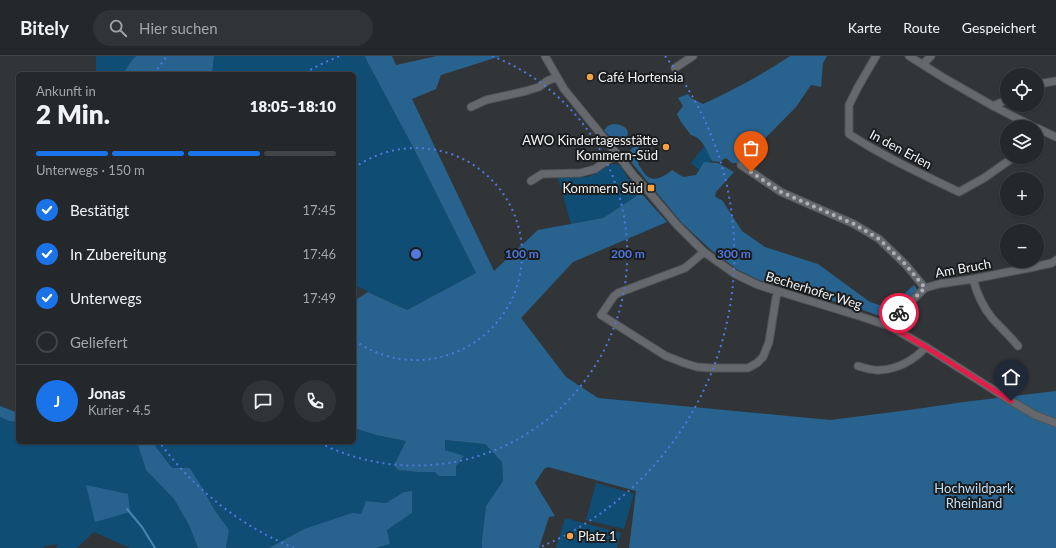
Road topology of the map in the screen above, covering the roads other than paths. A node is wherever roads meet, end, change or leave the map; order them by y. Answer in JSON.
{"nodes":[{"id":1,"x":545,"y":56,"type":"edge"},
{"id":2,"x":693,"y":56,"type":"edge"},
{"id":3,"x":876,"y":56,"type":"edge"},
{"id":4,"x":909,"y":56,"type":"edge"},
{"id":5,"x":931,"y":56,"type":"edge"},
{"id":6,"x":923,"y":64,"type":"junction"},
{"id":7,"x":674,"y":68,"type":"dead end"},
{"id":8,"x":557,"y":77,"type":"junction"},
{"id":9,"x":1056,"y":81,"type":"edge"},
{"id":10,"x":1044,"y":83,"type":"edge"},
{"id":11,"x":1000,"y":103,"type":"edge"},
{"id":12,"x":993,"y":106,"type":"junction"},
{"id":13,"x":471,"y":108,"type":"dead end"},
{"id":14,"x":1020,"y":120,"type":"edge"},
{"id":15,"x":1044,"y":131,"type":"edge"},
{"id":16,"x":1056,"y":137,"type":"edge"},
{"id":17,"x":617,"y":154,"type":"junction"},
{"id":18,"x":1004,"y":164,"type":"edge"},
{"id":19,"x":741,"y":165,"type":"dead end"},
{"id":20,"x":531,"y":181,"type":"dead end"},
{"id":21,"x":704,"y":252,"type":"junction"},
{"id":22,"x":1055,"y":264,"type":"edge"},
{"id":23,"x":973,"y":280,"type":"junction"},
{"id":24,"x":925,"y":288,"type":"junction"},
{"id":25,"x":778,"y":292,"type":"junction"},
{"id":26,"x":890,"y":326,"type":"junction"},
{"id":27,"x":1018,"y":346,"type":"dead end"},
{"id":28,"x":926,"y":347,"type":"junction"},
{"id":29,"x":858,"y":366,"type":"dead end"},
{"id":30,"x":1056,"y":423,"type":"edge"}],
"edges":[{"from":1,"to":8,"type":"street","name":"Becherhofer Weg"},
{"from":2,"to":7,"type":"street"},
{"from":3,"to":18,"type":"street","name":"In den Erlen"},
{"from":4,"to":6,"type":"street"},
{"from":5,"to":6,"type":"street"},
{"from":6,"to":12,"type":"street"},
{"from":8,"to":13,"type":"street"},
{"from":8,"to":17,"type":"street","name":"Becherhofer Weg"},
{"from":9,"to":10,"type":"street"},
{"from":11,"to":12,"type":"street"},
{"from":12,"to":14,"type":"street"},
{"from":15,"to":16,"type":"street"},
{"from":17,"to":20,"type":"street"},
{"from":17,"to":21,"type":"street","name":"Becherhofer Weg"},
{"from":19,"to":24,"type":"street"},
{"from":21,"to":25,"type":"street","name":"Becherhofer Weg"},
{"from":21,"to":25,"type":"street"},
{"from":22,"to":23,"type":"street","name":"Am Bruch"},
{"from":23,"to":24,"type":"street","name":"Am Bruch"},
{"from":23,"to":27,"type":"street"},
{"from":24,"to":26,"type":"street","name":"Am Bruch"},
{"from":25,"to":26,"type":"street","name":"Becherhofer Weg"},
{"from":26,"to":28,"type":"street","name":"Becherhofer Weg"},
{"from":28,"to":29,"type":"street"},
{"from":28,"to":30,"type":"street","name":"Becherhofer Weg"}]}
